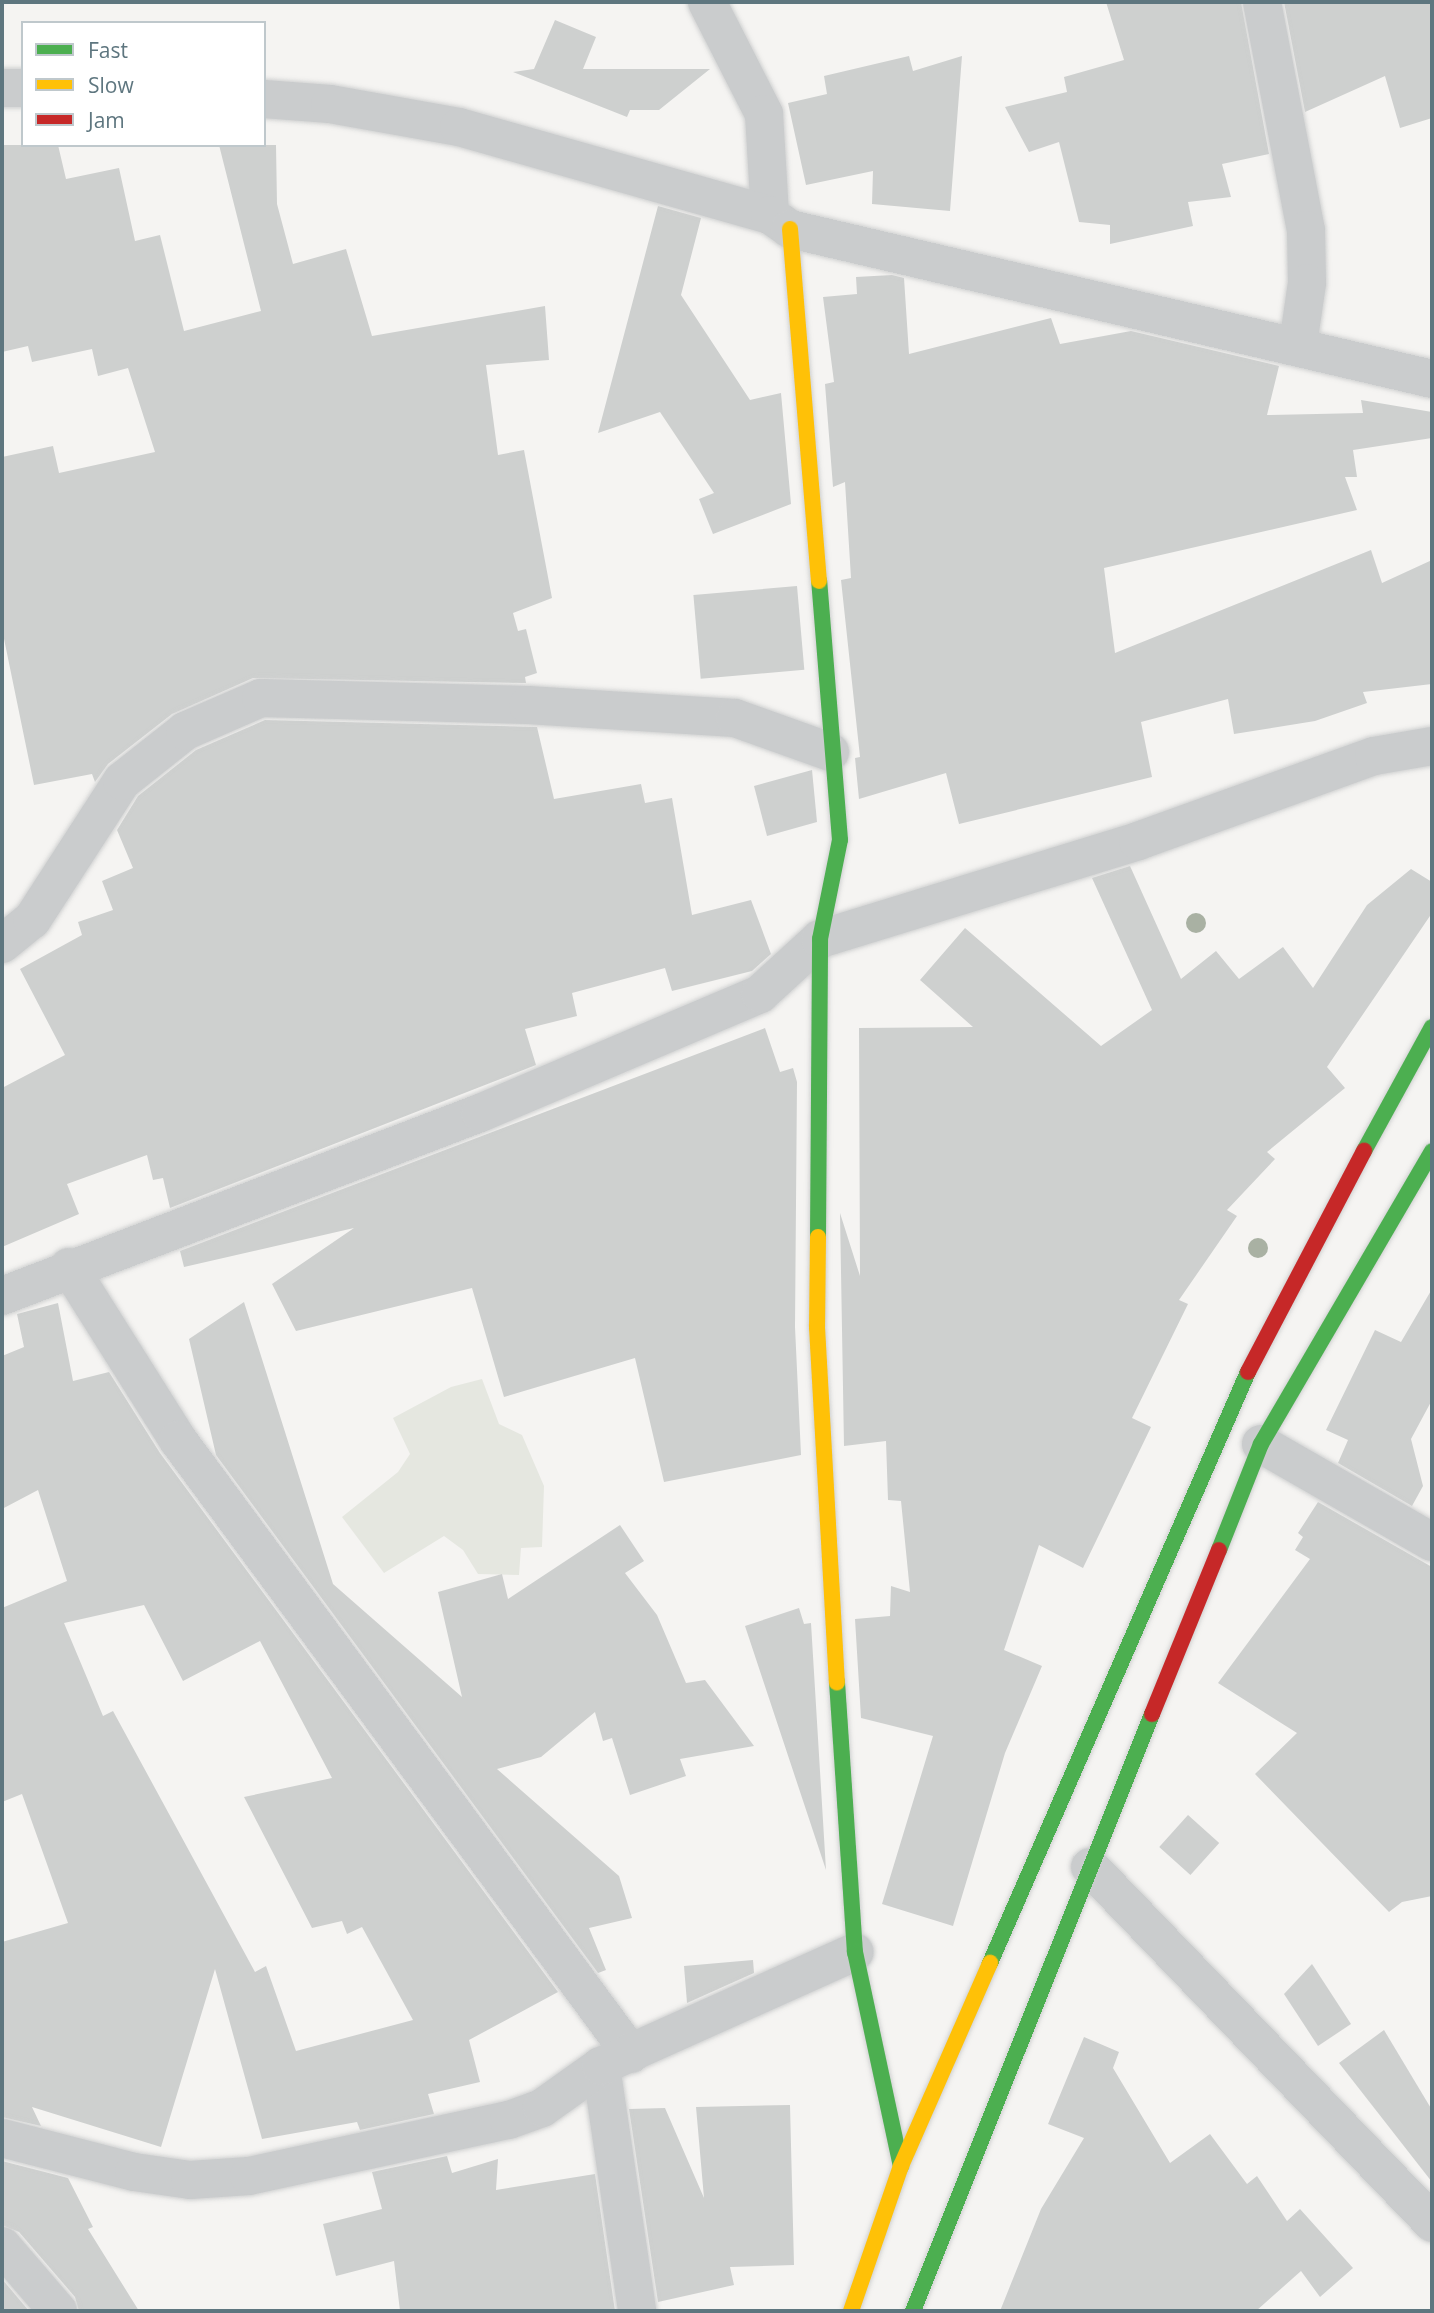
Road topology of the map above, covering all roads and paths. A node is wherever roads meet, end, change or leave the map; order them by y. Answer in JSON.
{"nodes":[{"id":1,"x":707,"y":2,"type":"edge"},
{"id":2,"x":1262,"y":2,"type":"edge"},
{"id":3,"x":2,"y":88,"type":"edge"},
{"id":4,"x":21,"y":88,"type":"edge"},
{"id":5,"x":266,"y":99,"type":"edge"},
{"id":6,"x":780,"y":222,"type":"junction"},
{"id":7,"x":1298,"y":345,"type":"junction"},
{"id":8,"x":1432,"y":379,"type":"edge"},
{"id":9,"x":1432,"y":746,"type":"edge"},
{"id":10,"x":830,"y":752,"type":"junction"},
{"id":11,"x":820,"y":939,"type":"junction"},
{"id":12,"x":2,"y":944,"type":"edge"},
{"id":13,"x":1432,"y":1027,"type":"edge"},
{"id":14,"x":1432,"y":1151,"type":"edge"},
{"id":15,"x":69,"y":1267,"type":"junction"},
{"id":16,"x":7,"y":1282,"type":"edge"},
{"id":17,"x":1261,"y":1444,"type":"junction"},
{"id":18,"x":1432,"y":1542,"type":"edge"},
{"id":19,"x":1090,"y":1867,"type":"junction"},
{"id":20,"x":855,"y":1952,"type":"junction"},
{"id":21,"x":616,"y":2060,"type":"junction"},
{"id":22,"x":2,"y":2138,"type":"edge"},
{"id":23,"x":901,"y":2166,"type":"junction"},
{"id":24,"x":1432,"y":2223,"type":"edge"},
{"id":25,"x":2,"y":2246,"type":"edge"},
{"id":26,"x":58,"y":2311,"type":"edge"},
{"id":27,"x":636,"y":2311,"type":"edge"},
{"id":28,"x":851,"y":2311,"type":"edge"},
{"id":29,"x":913,"y":2311,"type":"edge"}],
"edges":[{"from":1,"to":6,"type":"street"},
{"from":2,"to":7,"type":"street"},
{"from":3,"to":4,"type":"street"},
{"from":5,"to":6,"type":"street"},
{"from":6,"to":7,"type":"street"},
{"from":6,"to":10,"type":"main road"},
{"from":7,"to":8,"type":"street"},
{"from":9,"to":11,"type":"street"},
{"from":10,"to":11,"type":"main road"},
{"from":10,"to":12,"type":"street"},
{"from":11,"to":15,"type":"street"},
{"from":11,"to":20,"type":"main road"},
{"from":13,"to":23,"type":"main road"},
{"from":14,"to":17,"type":"main road"},
{"from":15,"to":16,"type":"street"},
{"from":15,"to":21,"type":"street"},
{"from":17,"to":18,"type":"street"},
{"from":17,"to":19,"type":"main road"},
{"from":19,"to":24,"type":"street"},
{"from":19,"to":29,"type":"main road"},
{"from":20,"to":21,"type":"street"},
{"from":20,"to":23,"type":"main road"},
{"from":21,"to":22,"type":"street"},
{"from":21,"to":27,"type":"street"},
{"from":23,"to":28,"type":"main road"},
{"from":25,"to":26,"type":"street"}]}
